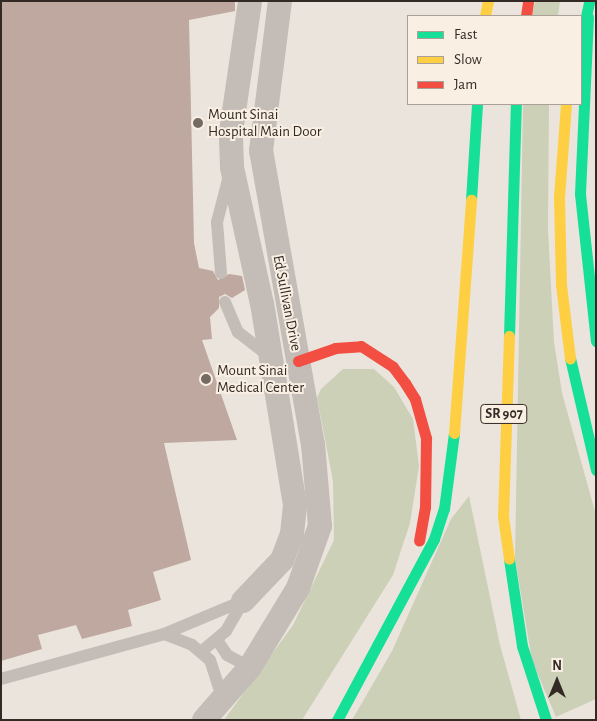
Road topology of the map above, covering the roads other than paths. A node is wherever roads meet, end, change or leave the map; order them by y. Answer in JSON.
{"nodes":[{"id":1,"x":250,"y":1,"type":"edge"},
{"id":2,"x":280,"y":1,"type":"edge"},
{"id":3,"x":488,"y":1,"type":"edge"},
{"id":4,"x":528,"y":1,"type":"edge"},
{"id":5,"x":590,"y":1,"type":"edge"},
{"id":6,"x":485,"y":15,"type":"edge"},
{"id":7,"x":526,"y":15,"type":"edge"},
{"id":8,"x":582,"y":36,"type":"edge"},
{"id":9,"x":477,"y":105,"type":"edge"},
{"id":10,"x":516,"y":105,"type":"edge"},
{"id":11,"x":566,"y":105,"type":"edge"},
{"id":12,"x":232,"y":166,"type":"junction"},
{"id":13,"x":221,"y":273,"type":"dead end"},
{"id":14,"x":225,"y":302,"type":"dead end"},
{"id":15,"x":596,"y":341,"type":"edge"},
{"id":16,"x":270,"y":357,"type":"junction"},
{"id":17,"x":298,"y":361,"type":"junction"},
{"id":18,"x":596,"y":470,"type":"edge"},
{"id":19,"x":406,"y":591,"type":"junction"},
{"id":20,"x":243,"y":601,"type":"junction"},
{"id":21,"x":164,"y":634,"type":"junction"},
{"id":22,"x":218,"y":640,"type":"junction"},
{"id":23,"x":202,"y":651,"type":"junction"},
{"id":24,"x":250,"y":667,"type":"junction"},
{"id":25,"x":1,"y":679,"type":"edge"},
{"id":26,"x":223,"y":700,"type":"junction"},
{"id":27,"x":204,"y":720,"type":"edge"},
{"id":28,"x":337,"y":720,"type":"edge"},
{"id":29,"x":546,"y":720,"type":"edge"}],
"edges":[{"from":1,"to":12,"type":"street","name":"Ed Sullivan Drive"},
{"from":2,"to":17,"type":"street","name":"Ed Sullivan Drive"},
{"from":3,"to":6,"type":"main road"},
{"from":4,"to":7,"type":"main road"},
{"from":5,"to":8,"type":"main road"},
{"from":5,"to":15,"type":"main road"},
{"from":9,"to":19,"type":"main road"},
{"from":10,"to":29,"type":"main road","number":"SR 907"},
{"from":11,"to":18,"type":"main road"},
{"from":12,"to":13,"type":"lane"},
{"from":12,"to":16,"type":"street","name":"Ed Sullivan Drive"},
{"from":14,"to":16,"type":"lane"},
{"from":16,"to":20,"type":"street","name":"Ed Sullivan Drive"},
{"from":17,"to":19,"type":"main road"},
{"from":17,"to":24,"type":"street","name":"Ed Sullivan Drive"},
{"from":19,"to":28,"type":"main road"},
{"from":20,"to":21,"type":"lane"},
{"from":20,"to":22,"type":"lane"},
{"from":21,"to":23,"type":"lane"},
{"from":21,"to":25,"type":"lane"},
{"from":22,"to":23,"type":"lane"},
{"from":22,"to":24,"type":"lane"},
{"from":23,"to":26,"type":"lane"},
{"from":24,"to":26,"type":"street","name":"Ed Sullivan Drive"},
{"from":26,"to":27,"type":"street","name":"Ed Sullivan Drive"}]}
